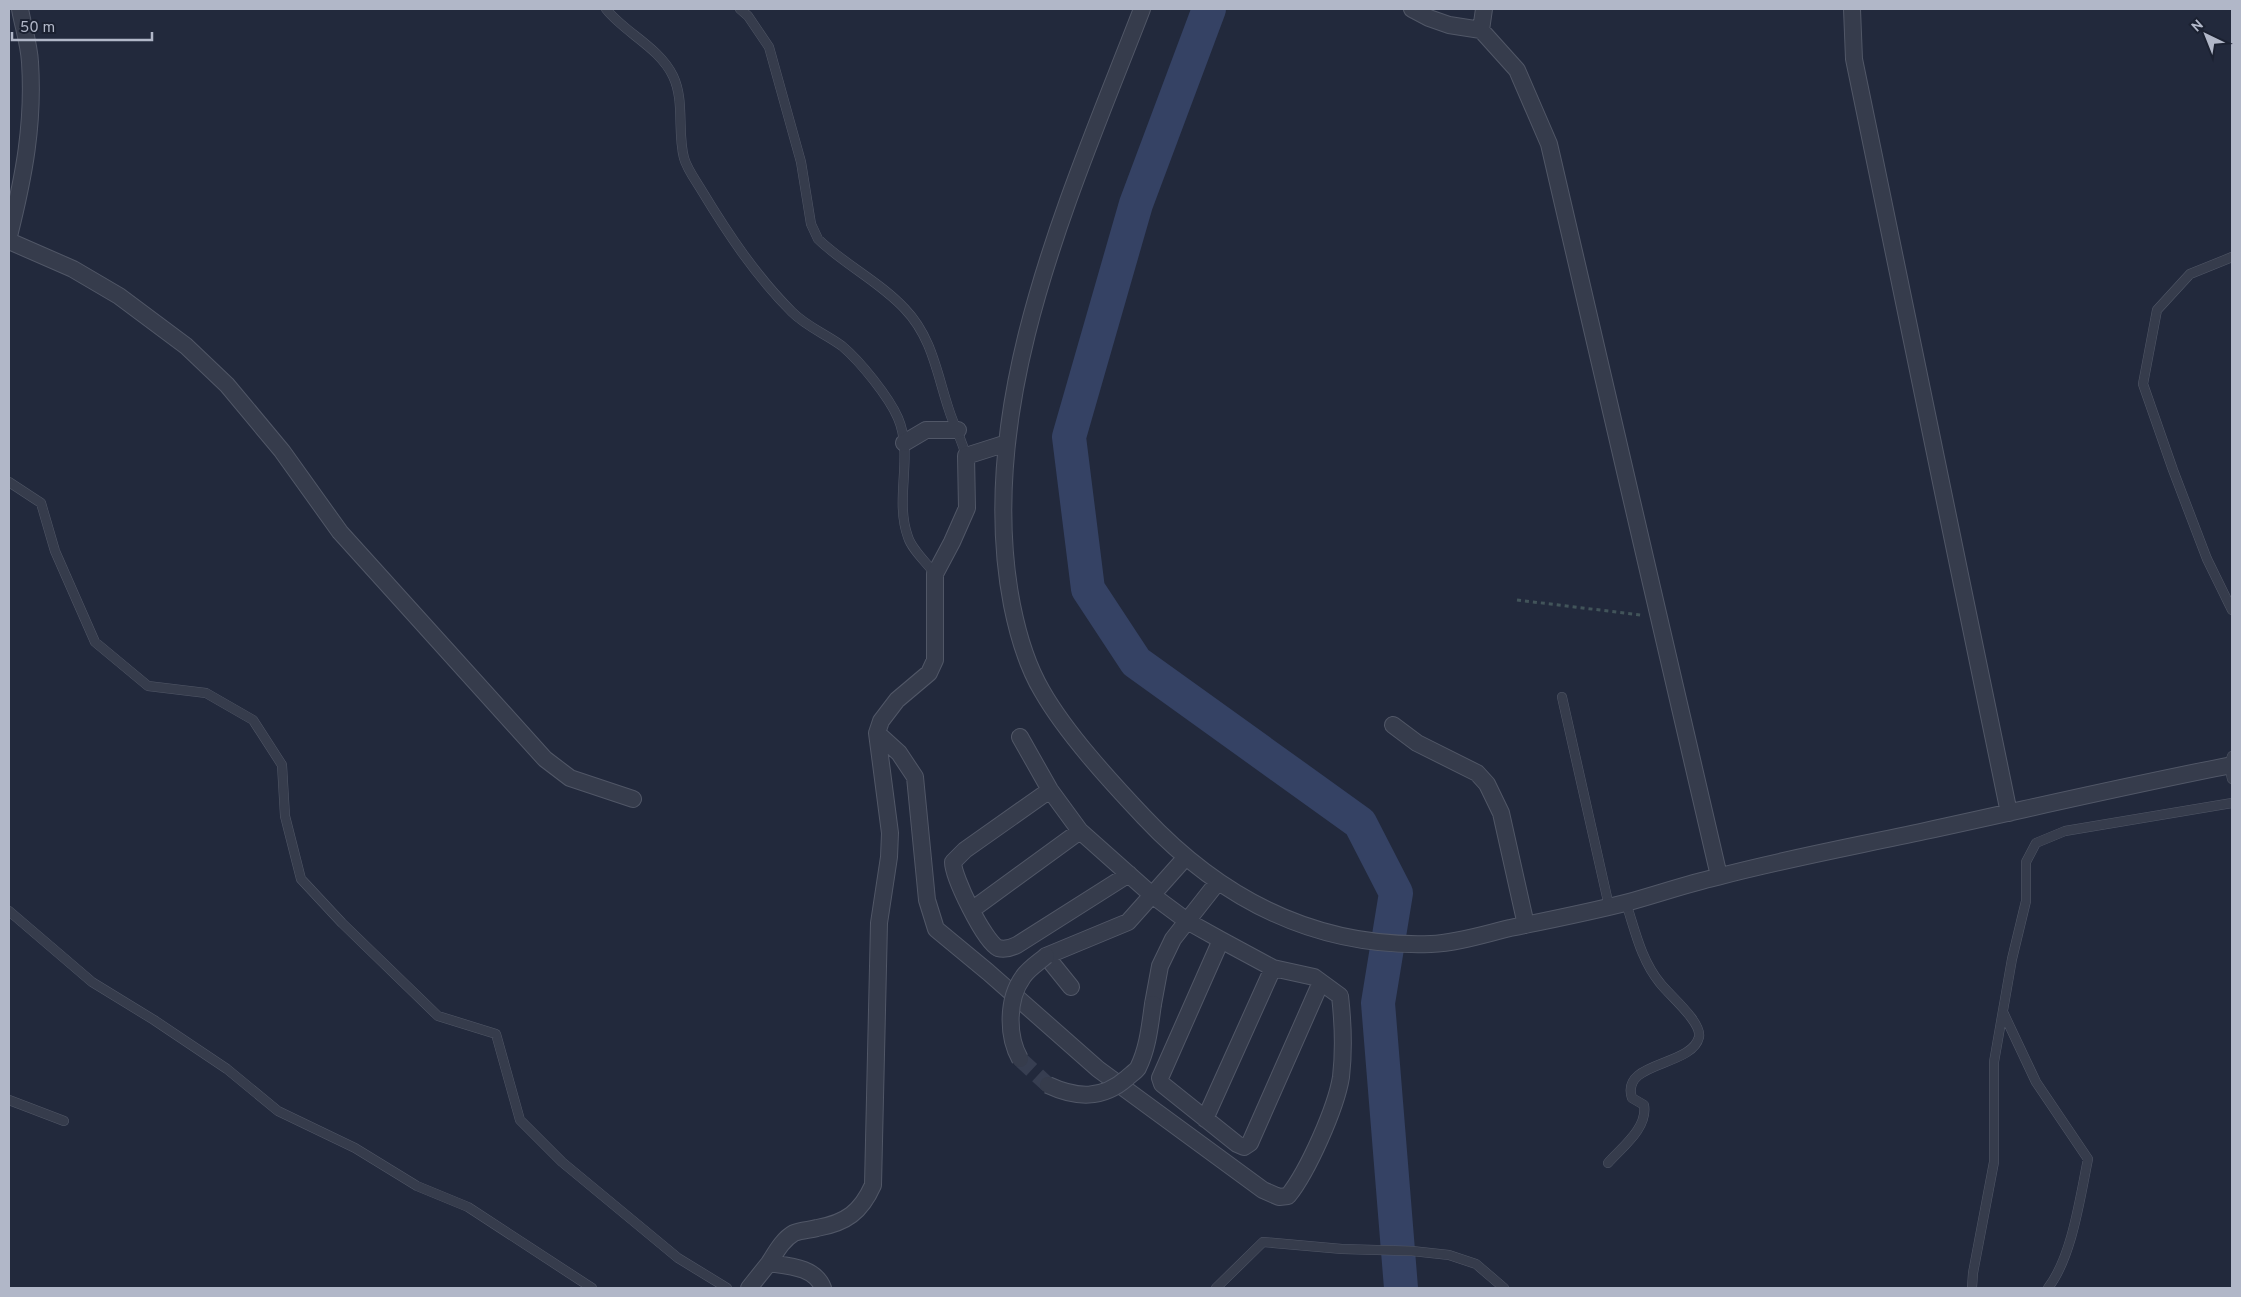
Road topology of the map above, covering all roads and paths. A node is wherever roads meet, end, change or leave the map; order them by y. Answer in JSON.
{"nodes":[{"id":1,"x":20,"y":9,"type":"edge"},
{"id":2,"x":606,"y":9,"type":"edge"},
{"id":3,"x":740,"y":9,"type":"edge"},
{"id":4,"x":1142,"y":9,"type":"edge"},
{"id":5,"x":1412,"y":9,"type":"edge"},
{"id":6,"x":1484,"y":9,"type":"edge"},
{"id":7,"x":1852,"y":9,"type":"edge"},
{"id":8,"x":1481,"y":30,"type":"junction"},
{"id":9,"x":9,"y":236,"type":"edge"},
{"id":10,"x":9,"y":241,"type":"edge"},
{"id":11,"x":2232,"y":257,"type":"edge"},
{"id":12,"x":958,"y":430,"type":"junction"},
{"id":13,"x":904,"y":443,"type":"junction"},
{"id":14,"x":1007,"y":443,"type":"junction"},
{"id":15,"x":966,"y":456,"type":"junction"},
{"id":16,"x":9,"y":482,"type":"edge"},
{"id":17,"x":935,"y":574,"type":"junction"},
{"id":18,"x":1517,"y":600,"type":"dead end"},
{"id":19,"x":2232,"y":610,"type":"edge"},
{"id":20,"x":1659,"y":617,"type":"junction"},
{"id":21,"x":1562,"y":698,"type":"dead end"},
{"id":22,"x":1393,"y":725,"type":"dead end"},
{"id":23,"x":877,"y":733,"type":"junction"},
{"id":24,"x":1020,"y":737,"type":"dead end"},
{"id":25,"x":2231,"y":766,"type":"edge"},
{"id":26,"x":1050,"y":790,"type":"junction"},
{"id":27,"x":633,"y":800,"type":"dead end"},
{"id":28,"x":2232,"y":803,"type":"edge"},
{"id":29,"x":2009,"y":813,"type":"junction"},
{"id":30,"x":1080,"y":831,"type":"junction"},
{"id":31,"x":1186,"y":857,"type":"junction"},
{"id":32,"x":1129,"y":874,"type":"junction"},
{"id":33,"x":1719,"y":876,"type":"junction"},
{"id":34,"x":1217,"y":883,"type":"junction"},
{"id":35,"x":1152,"y":895,"type":"junction"},
{"id":36,"x":1626,"y":902,"type":"junction"},
{"id":37,"x":1609,"y":906,"type":"junction"},
{"id":38,"x":972,"y":909,"type":"junction"},
{"id":39,"x":9,"y":911,"type":"edge"},
{"id":40,"x":1187,"y":921,"type":"junction"},
{"id":41,"x":1526,"y":925,"type":"junction"},
{"id":42,"x":1221,"y":940,"type":"junction"},
{"id":43,"x":1046,"y":956,"type":"junction"},
{"id":44,"x":1273,"y":968,"type":"junction"},
{"id":45,"x":1321,"y":982,"type":"junction"},
{"id":46,"x":1071,"y":987,"type":"dead end"},
{"id":47,"x":2003,"y":1012,"type":"junction"},
{"id":48,"x":1020,"y":1059,"type":"tunnel mouth"},
{"id":49,"x":1048,"y":1086,"type":"tunnel mouth"},
{"id":50,"x":9,"y":1100,"type":"edge"},
{"id":51,"x":1205,"y":1119,"type":"junction"},
{"id":52,"x":64,"y":1121,"type":"dead end"},
{"id":53,"x":1608,"y":1163,"type":"dead end"},
{"id":54,"x":769,"y":1263,"type":"junction"},
{"id":55,"x":592,"y":1288,"type":"edge"},
{"id":56,"x":727,"y":1288,"type":"edge"},
{"id":57,"x":749,"y":1288,"type":"edge"},
{"id":58,"x":823,"y":1288,"type":"edge"},
{"id":59,"x":1216,"y":1288,"type":"edge"},
{"id":60,"x":1504,"y":1288,"type":"edge"},
{"id":61,"x":1972,"y":1288,"type":"edge"},
{"id":62,"x":2048,"y":1288,"type":"edge"}],
"edges":[{"from":1,"to":9,"type":"street"},
{"from":2,"to":13,"type":"lane"},
{"from":3,"to":12,"type":"lane"},
{"from":4,"to":14,"type":"street"},
{"from":5,"to":8,"type":"street"},
{"from":6,"to":8,"type":"street"},
{"from":7,"to":29,"type":"street"},
{"from":8,"to":20,"type":"street"},
{"from":10,"to":27,"type":"street"},
{"from":11,"to":19,"type":"lane"},
{"from":12,"to":13,"type":"street"},
{"from":12,"to":15,"type":"lane"},
{"from":13,"to":17,"type":"lane"},
{"from":14,"to":15,"type":"street"},
{"from":14,"to":31,"type":"street"},
{"from":15,"to":17,"type":"street"},
{"from":16,"to":56,"type":"lane"},
{"from":17,"to":23,"type":"street"},
{"from":18,"to":20,"type":"path"},
{"from":20,"to":33,"type":"street"},
{"from":21,"to":37,"type":"lane"},
{"from":22,"to":41,"type":"street"},
{"from":23,"to":45,"type":"street"},
{"from":23,"to":54,"type":"street"},
{"from":24,"to":26,"type":"street"},
{"from":25,"to":29,"type":"street"},
{"from":26,"to":30,"type":"street"},
{"from":26,"to":38,"type":"street"},
{"from":28,"to":47,"type":"lane"},
{"from":29,"to":33,"type":"street"},
{"from":30,"to":32,"type":"street"},
{"from":30,"to":38,"type":"street"},
{"from":31,"to":34,"type":"street"},
{"from":31,"to":35,"type":"street"},
{"from":32,"to":35,"type":"street"},
{"from":32,"to":38,"type":"street"},
{"from":33,"to":36,"type":"street"},
{"from":34,"to":40,"type":"street"},
{"from":34,"to":41,"type":"street"},
{"from":35,"to":40,"type":"street"},
{"from":35,"to":43,"type":"street"},
{"from":36,"to":37,"type":"street"},
{"from":36,"to":53,"type":"lane"},
{"from":37,"to":41,"type":"street"},
{"from":39,"to":55,"type":"lane"},
{"from":40,"to":42,"type":"street"},
{"from":40,"to":49,"type":"street","bridge":true},
{"from":42,"to":44,"type":"street"},
{"from":42,"to":51,"type":"street"},
{"from":43,"to":46,"type":"street"},
{"from":43,"to":48,"type":"street","bridge":true},
{"from":44,"to":45,"type":"street"},
{"from":44,"to":51,"type":"street"},
{"from":45,"to":51,"type":"street"},
{"from":47,"to":61,"type":"lane"},
{"from":47,"to":62,"type":"lane"},
{"from":50,"to":52,"type":"lane"},
{"from":54,"to":57,"type":"street"},
{"from":54,"to":58,"type":"street"},
{"from":59,"to":60,"type":"lane"}]}
